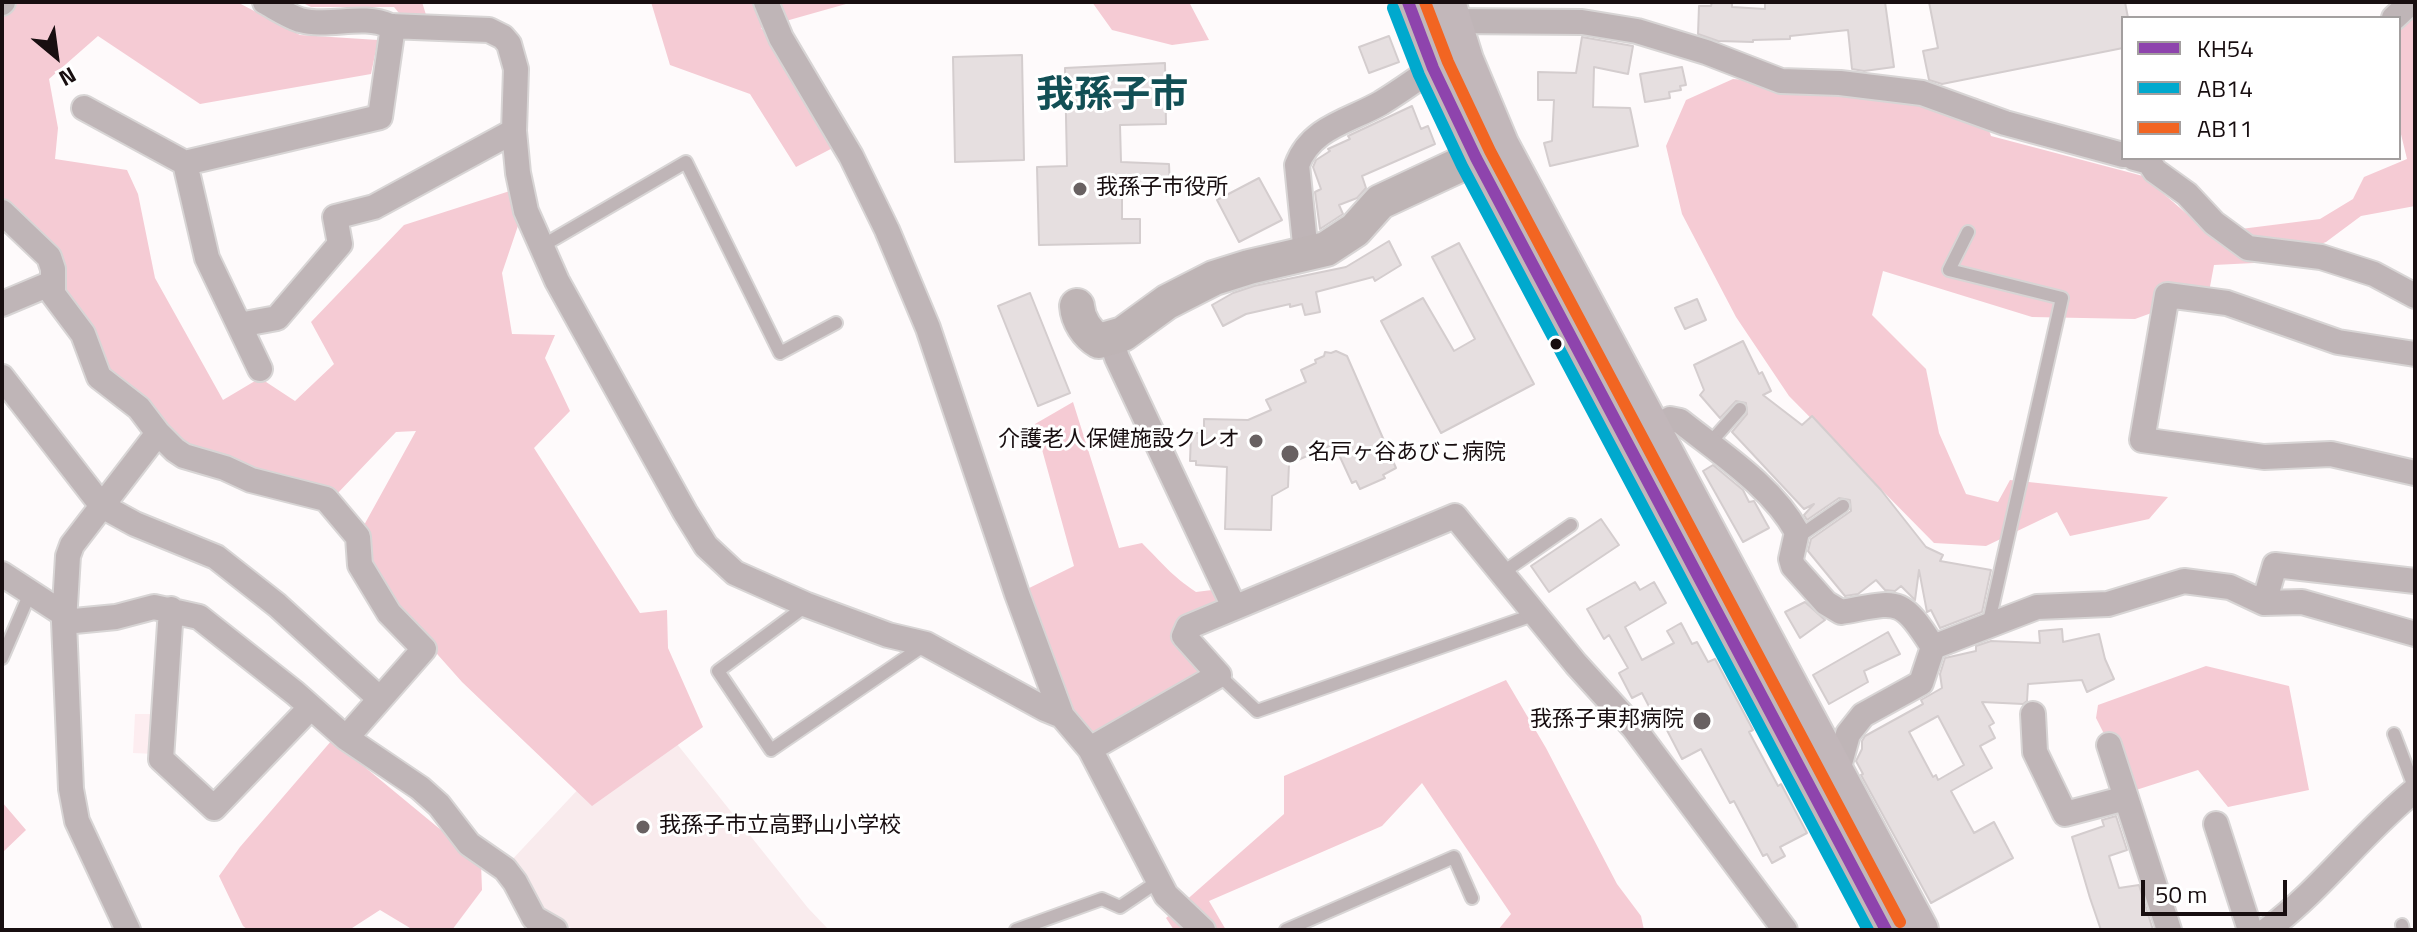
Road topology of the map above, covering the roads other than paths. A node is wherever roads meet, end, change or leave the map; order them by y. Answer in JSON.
{"nodes":[{"id":1,"x":265,"y":2,"type":"edge"},
{"id":2,"x":766,"y":2,"type":"edge"},
{"id":3,"x":1408,"y":2,"type":"edge"},
{"id":4,"x":2415,"y":3,"type":"edge"},
{"id":5,"x":1448,"y":11,"type":"edge"},
{"id":6,"x":2396,"y":16,"type":"edge"},
{"id":7,"x":393,"y":26,"type":"junction"},
{"id":8,"x":1433,"y":68,"type":"junction"},
{"id":9,"x":84,"y":108,"type":"dead end"},
{"id":10,"x":514,"y":131,"type":"junction"},
{"id":11,"x":1488,"y":152,"type":"junction"},
{"id":12,"x":2121,"y":154,"type":"edge"},
{"id":13,"x":2147,"y":160,"type":"edge"},
{"id":14,"x":185,"y":163,"type":"junction"},
{"id":15,"x":2,"y":212,"type":"edge"},
{"id":16,"x":1968,"y":232,"type":"dead end"},
{"id":17,"x":542,"y":246,"type":"junction"},
{"id":18,"x":1306,"y":254,"type":"junction"},
{"id":19,"x":52,"y":283,"type":"junction"},
{"id":20,"x":2415,"y":296,"type":"edge"},
{"id":21,"x":2,"y":304,"type":"edge"},
{"id":22,"x":1077,"y":306,"type":"dead end"},
{"id":23,"x":836,"y":323,"type":"dead end"},
{"id":24,"x":239,"y":325,"type":"junction"},
{"id":25,"x":1111,"y":340,"type":"junction"},
{"id":26,"x":2415,"y":354,"type":"edge"},
{"id":27,"x":260,"y":369,"type":"dead end"},
{"id":28,"x":2,"y":377,"type":"edge"},
{"id":29,"x":1740,"y":409,"type":"dead end"},
{"id":30,"x":158,"y":433,"type":"junction"},
{"id":31,"x":1638,"y":436,"type":"junction"},
{"id":32,"x":1709,"y":444,"type":"junction"},
{"id":33,"x":2415,"y":473,"type":"edge"},
{"id":34,"x":102,"y":506,"type":"junction"},
{"id":35,"x":1843,"y":506,"type":"dead end"},
{"id":36,"x":1571,"y":525,"type":"dead end"},
{"id":37,"x":1795,"y":539,"type":"junction"},
{"id":38,"x":1502,"y":573,"type":"junction"},
{"id":39,"x":2,"y":574,"type":"edge"},
{"id":40,"x":2415,"y":581,"type":"edge"},
{"id":41,"x":30,"y":593,"type":"junction"},
{"id":42,"x":2264,"y":603,"type":"junction"},
{"id":43,"x":807,"y":605,"type":"junction"},
{"id":44,"x":1234,"y":607,"type":"junction"},
{"id":45,"x":171,"y":609,"type":"junction"},
{"id":46,"x":1536,"y":614,"type":"junction"},
{"id":47,"x":64,"y":619,"type":"junction"},
{"id":48,"x":1988,"y":626,"type":"junction"},
{"id":49,"x":2415,"y":634,"type":"edge"},
{"id":50,"x":926,"y":644,"type":"junction"},
{"id":51,"x":1933,"y":647,"type":"junction"},
{"id":52,"x":2,"y":658,"type":"edge"},
{"id":53,"x":1219,"y":675,"type":"junction"},
{"id":54,"x":380,"y":699,"type":"junction"},
{"id":55,"x":310,"y":708,"type":"junction"},
{"id":56,"x":2033,"y":714,"type":"dead end"},
{"id":57,"x":1062,"y":716,"type":"junction"},
{"id":58,"x":2394,"y":734,"type":"dead end"},
{"id":59,"x":346,"y":738,"type":"junction"},
{"id":60,"x":2109,"y":745,"type":"dead end"},
{"id":61,"x":1090,"y":749,"type":"junction"},
{"id":62,"x":1836,"y":776,"type":"junction"},
{"id":63,"x":2415,"y":789,"type":"edge"},
{"id":64,"x":2126,"y":798,"type":"junction"},
{"id":65,"x":1825,"y":815,"type":"junction"},
{"id":66,"x":2216,"y":824,"type":"dead end"},
{"id":67,"x":1160,"y":880,"type":"junction"},
{"id":68,"x":1472,"y":898,"type":"dead end"},
{"id":69,"x":1307,"y":925,"type":"edge"},
{"id":70,"x":1778,"y":927,"type":"edge"},
{"id":71,"x":124,"y":929,"type":"edge"},
{"id":72,"x":555,"y":930,"type":"edge"},
{"id":73,"x":1016,"y":930,"type":"edge"},
{"id":74,"x":1203,"y":930,"type":"edge"},
{"id":75,"x":1286,"y":930,"type":"edge"},
{"id":76,"x":1886,"y":930,"type":"edge"},
{"id":77,"x":1919,"y":930,"type":"edge"},
{"id":78,"x":2169,"y":930,"type":"edge"},
{"id":79,"x":2250,"y":930,"type":"edge"},
{"id":80,"x":2267,"y":930,"type":"edge"}],
"edges":[{"from":1,"to":7,"type":"street"},
{"from":2,"to":57,"type":"street"},
{"from":3,"to":8,"type":"main road"},
{"from":4,"to":6,"type":"street"},
{"from":5,"to":11,"type":"main road"},
{"from":5,"to":12,"type":"street"},
{"from":7,"to":10,"type":"street"},
{"from":7,"to":14,"type":"street"},
{"from":8,"to":11,"type":"main road"},
{"from":8,"to":18,"type":"street"},
{"from":9,"to":14,"type":"street"},
{"from":10,"to":17,"type":"street"},
{"from":10,"to":24,"type":"street"},
{"from":11,"to":18,"type":"street"},
{"from":11,"to":31,"type":"main road"},
{"from":13,"to":20,"type":"street"},
{"from":14,"to":24,"type":"street"},
{"from":15,"to":19,"type":"street"},
{"from":16,"to":48,"type":"lane"},
{"from":17,"to":23,"type":"lane"},
{"from":17,"to":43,"type":"street"},
{"from":18,"to":25,"type":"street"},
{"from":19,"to":21,"type":"street"},
{"from":19,"to":30,"type":"street"},
{"from":22,"to":25,"type":"street"},
{"from":24,"to":27,"type":"street"},
{"from":25,"to":44,"type":"street"},
{"from":26,"to":33,"type":"street"},
{"from":28,"to":34,"type":"street"},
{"from":29,"to":32,"type":"lane"},
{"from":30,"to":34,"type":"street"},
{"from":30,"to":54,"type":"street"},
{"from":31,"to":32,"type":"street"},
{"from":31,"to":62,"type":"main road"},
{"from":31,"to":65,"type":"main road"},
{"from":32,"to":37,"type":"street"},
{"from":34,"to":47,"type":"street"},
{"from":34,"to":54,"type":"street"},
{"from":35,"to":37,"type":"lane"},
{"from":36,"to":38,"type":"lane"},
{"from":37,"to":51,"type":"street"},
{"from":38,"to":44,"type":"street"},
{"from":38,"to":46,"type":"street"},
{"from":39,"to":41,"type":"street"},
{"from":40,"to":42,"type":"street"},
{"from":41,"to":47,"type":"street"},
{"from":41,"to":52,"type":"lane"},
{"from":42,"to":48,"type":"street"},
{"from":42,"to":49,"type":"street"},
{"from":43,"to":50,"type":"street"},
{"from":43,"to":50,"type":"lane"},
{"from":44,"to":53,"type":"street"},
{"from":45,"to":47,"type":"street"},
{"from":45,"to":55,"type":"street"},
{"from":45,"to":55,"type":"street"},
{"from":46,"to":53,"type":"lane"},
{"from":46,"to":70,"type":"street"},
{"from":47,"to":71,"type":"street"},
{"from":48,"to":51,"type":"street"},
{"from":50,"to":57,"type":"street"},
{"from":51,"to":62,"type":"street"},
{"from":53,"to":61,"type":"street"},
{"from":54,"to":59,"type":"street"},
{"from":55,"to":59,"type":"street"},
{"from":56,"to":64,"type":"street"},
{"from":57,"to":61,"type":"street"},
{"from":58,"to":63,"type":"lane"},
{"from":59,"to":72,"type":"street"},
{"from":60,"to":64,"type":"street"},
{"from":61,"to":67,"type":"street"},
{"from":62,"to":65,"type":"street"},
{"from":62,"to":77,"type":"main road"},
{"from":63,"to":80,"type":"street"},
{"from":64,"to":78,"type":"street"},
{"from":65,"to":76,"type":"main road"},
{"from":66,"to":79,"type":"street"},
{"from":67,"to":73,"type":"lane"},
{"from":67,"to":74,"type":"street"},
{"from":68,"to":69,"type":"lane"},
{"from":69,"to":75,"type":"lane"}]}
